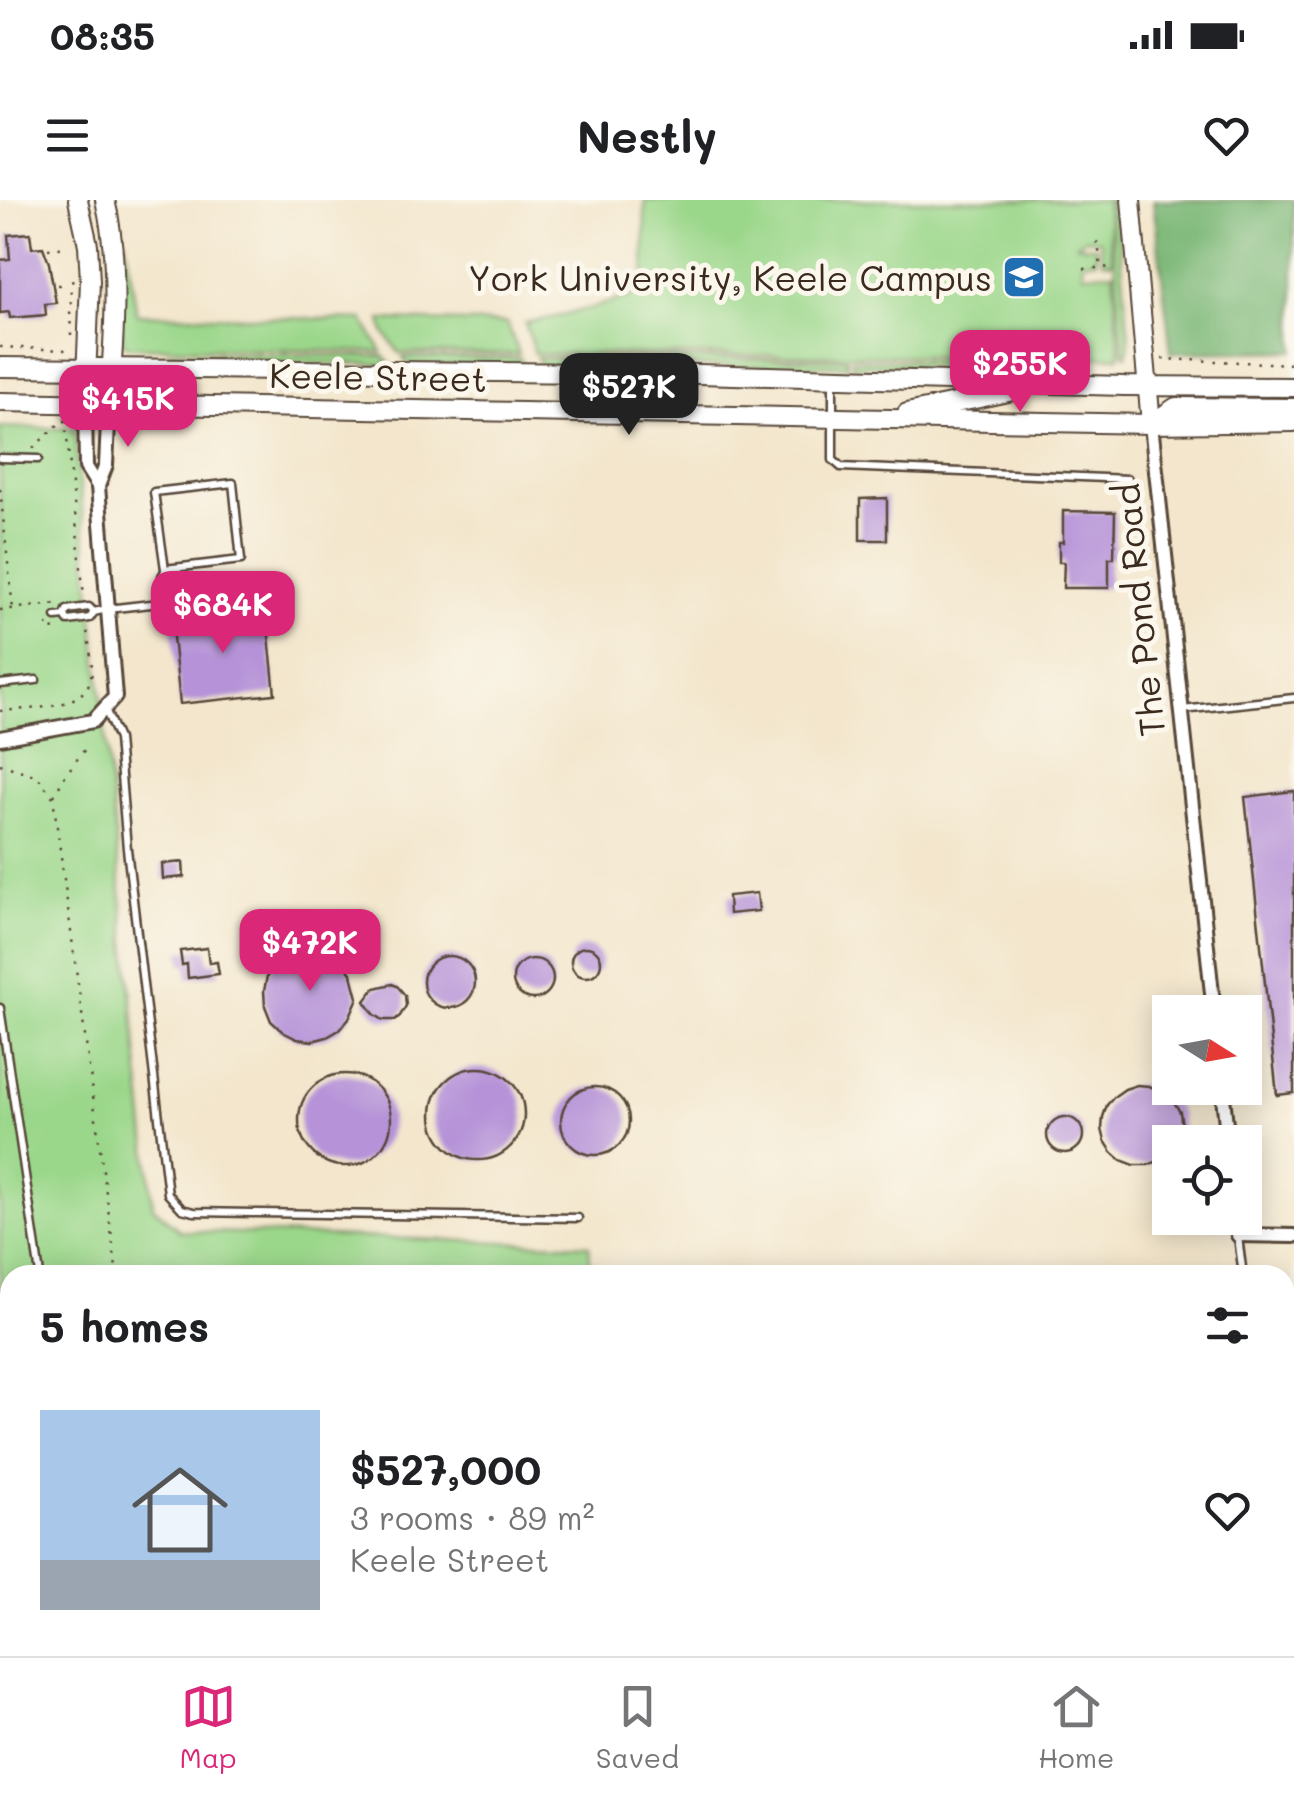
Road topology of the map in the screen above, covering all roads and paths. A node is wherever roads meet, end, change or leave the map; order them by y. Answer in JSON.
{"nodes":[{"id":1,"x":78,"y":200,"type":"edge"},
{"id":2,"x":105,"y":200,"type":"edge"},
{"id":3,"x":1131,"y":200,"type":"edge"},
{"id":4,"x":1096,"y":243,"type":"dead end"},
{"id":5,"x":68,"y":247,"type":"dead end"},
{"id":6,"x":48,"y":250,"type":"dead end"},
{"id":7,"x":73,"y":262,"type":"dead end"},
{"id":8,"x":1114,"y":267,"type":"dead end"},
{"id":9,"x":1101,"y":268,"type":"junction"},
{"id":10,"x":1084,"y":269,"type":"dead end"},
{"id":11,"x":67,"y":284,"type":"dead end"},
{"id":12,"x":58,"y":285,"type":"dead end"},
{"id":13,"x":0,"y":347,"type":"edge"},
{"id":14,"x":1162,"y":359,"type":"dead end"},
{"id":15,"x":1294,"y":364,"type":"edge"},
{"id":16,"x":0,"y":367,"type":"edge"},
{"id":17,"x":86,"y":369,"type":"junction"},
{"id":18,"x":112,"y":369,"type":"junction"},
{"id":19,"x":833,"y":378,"type":"junction"},
{"id":20,"x":1148,"y":386,"type":"junction"},
{"id":21,"x":1294,"y":388,"type":"edge"},
{"id":22,"x":0,"y":402,"type":"edge"},
{"id":23,"x":85,"y":403,"type":"junction"},
{"id":24,"x":109,"y":404,"type":"junction"},
{"id":25,"x":1294,"y":408,"type":"edge"},
{"id":26,"x":65,"y":418,"type":"dead end"},
{"id":27,"x":832,"y":418,"type":"junction"},
{"id":28,"x":881,"y":419,"type":"junction"},
{"id":29,"x":1294,"y":422,"type":"edge"},
{"id":30,"x":1151,"y":424,"type":"junction"},
{"id":31,"x":0,"y":458,"type":"edge"},
{"id":32,"x":38,"y":459,"type":"dead end"},
{"id":33,"x":1128,"y":480,"type":"dead end"},
{"id":34,"x":98,"y":486,"type":"junction"},
{"id":35,"x":0,"y":489,"type":"edge"},
{"id":36,"x":1,"y":514,"type":"edge"},
{"id":37,"x":165,"y":570,"type":"junction"},
{"id":38,"x":274,"y":590,"type":"dead end"},
{"id":39,"x":85,"y":600,"type":"dead end"},
{"id":40,"x":69,"y":602,"type":"dead end"},
{"id":41,"x":168,"y":602,"type":"junction"},
{"id":42,"x":12,"y":609,"type":"junction"},
{"id":43,"x":0,"y":610,"type":"edge"},
{"id":44,"x":100,"y":610,"type":"junction"},
{"id":45,"x":60,"y":616,"type":"dead end"},
{"id":46,"x":86,"y":622,"type":"dead end"},
{"id":47,"x":36,"y":680,"type":"dead end"},
{"id":48,"x":0,"y":684,"type":"edge"},
{"id":49,"x":1294,"y":698,"type":"edge"},
{"id":50,"x":104,"y":708,"type":"junction"},
{"id":51,"x":1182,"y":710,"type":"junction"},
{"id":52,"x":0,"y":711,"type":"edge"},
{"id":53,"x":0,"y":738,"type":"edge"},
{"id":54,"x":85,"y":749,"type":"dead end"},
{"id":55,"x":0,"y":764,"type":"edge"},
{"id":56,"x":53,"y":797,"type":"junction"},
{"id":57,"x":1212,"y":995,"type":"edge"},
{"id":58,"x":0,"y":1008,"type":"edge"},
{"id":59,"x":578,"y":1218,"type":"dead end"},
{"id":60,"x":1238,"y":1235,"type":"joint"},
{"id":61,"x":1294,"y":1236,"type":"edge"},
{"id":62,"x":39,"y":1265,"type":"edge"},
{"id":63,"x":116,"y":1265,"type":"edge"},
{"id":64,"x":1242,"y":1265,"type":"edge"}],
"edges":[{"from":1,"to":17,"type":"main road"},
{"from":2,"to":18,"type":"main road"},
{"from":3,"to":20,"type":"main road","name":"The Pond Road"},
{"from":4,"to":9,"type":"path"},
{"from":5,"to":6,"type":"path"},
{"from":7,"to":13,"type":"path"},
{"from":8,"to":9,"type":"path"},
{"from":9,"to":10,"type":"path"},
{"from":11,"to":12,"type":"path"},
{"from":14,"to":15,"type":"path"},
{"from":16,"to":17,"type":"main road","name":"Keele Street"},
{"from":17,"to":18,"type":"main road","name":"Keele Street"},
{"from":17,"to":23,"type":"main road"},
{"from":18,"to":19,"type":"main road","name":"Keele Street"},
{"from":18,"to":24,"type":"main road"},
{"from":19,"to":20,"type":"main road","name":"Keele Street"},
{"from":19,"to":27,"type":"lane"},
{"from":20,"to":21,"type":"main road","name":"Keele Street"},
{"from":20,"to":28,"type":"main road"},
{"from":20,"to":30,"type":"main road","name":"The Pond Road"},
{"from":22,"to":23,"type":"main road","name":"Keele Street"},
{"from":23,"to":24,"type":"main road","name":"Keele Street"},
{"from":23,"to":34,"type":"street"},
{"from":24,"to":27,"type":"main road","name":"Keele Street"},
{"from":24,"to":34,"type":"street"},
{"from":25,"to":30,"type":"main road"},
{"from":26,"to":39,"type":"path"},
{"from":27,"to":28,"type":"main road","name":"Keele Street"},
{"from":27,"to":33,"type":"lane"},
{"from":28,"to":30,"type":"main road","name":"Keele Street"},
{"from":29,"to":30,"type":"main road","name":"Keele Street"},
{"from":30,"to":51,"type":"street","name":"The Pond Road"},
{"from":31,"to":32,"type":"lane"},
{"from":34,"to":44,"type":"street"},
{"from":35,"to":36,"type":"path"},
{"from":36,"to":42,"type":"path"},
{"from":37,"to":37,"type":"lane"},
{"from":37,"to":41,"type":"lane"},
{"from":38,"to":41,"type":"lane"},
{"from":40,"to":42,"type":"path"},
{"from":41,"to":44,"type":"lane"},
{"from":42,"to":43,"type":"path"},
{"from":44,"to":45,"type":"lane"},
{"from":44,"to":50,"type":"street"},
{"from":46,"to":52,"type":"path"},
{"from":47,"to":48,"type":"lane"},
{"from":49,"to":51,"type":"lane"},
{"from":50,"to":53,"type":"street"},
{"from":50,"to":59,"type":"lane"},
{"from":51,"to":57,"type":"street","name":"The Pond Road"},
{"from":54,"to":56,"type":"path"},
{"from":55,"to":56,"type":"path"},
{"from":56,"to":63,"type":"path"},
{"from":58,"to":62,"type":"lane"},
{"from":60,"to":61,"type":"street"},
{"from":60,"to":64,"type":"lane"}]}
